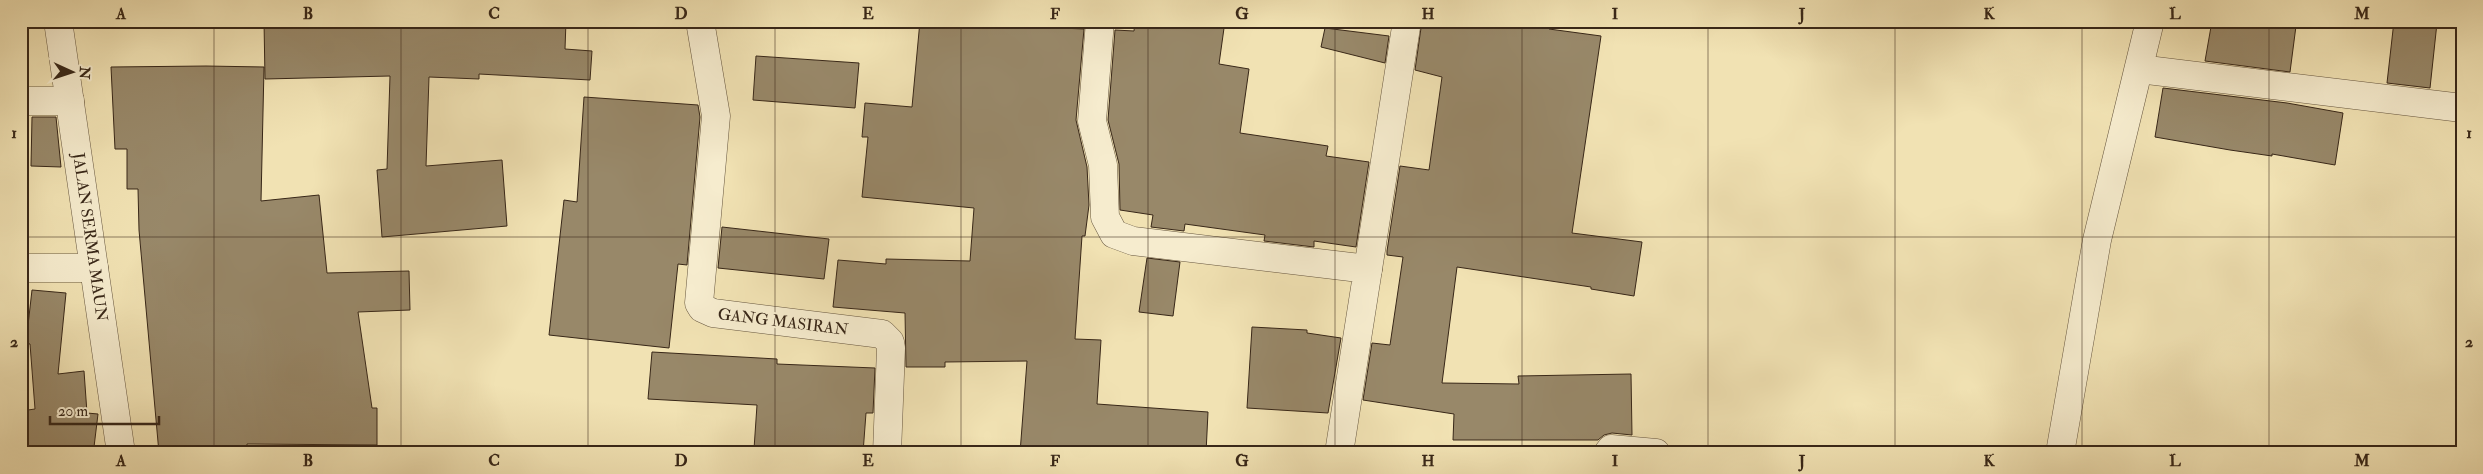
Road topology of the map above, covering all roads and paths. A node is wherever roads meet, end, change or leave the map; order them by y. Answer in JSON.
{"nodes":[{"id":1,"x":58,"y":21,"type":"edge"},
{"id":2,"x":700,"y":21,"type":"edge"},
{"id":3,"x":1100,"y":21,"type":"edge"},
{"id":4,"x":1407,"y":21,"type":"edge"},
{"id":5,"x":2150,"y":21,"type":"edge"},
{"id":6,"x":2139,"y":69,"type":"junction"},
{"id":7,"x":21,"y":101,"type":"edge"},
{"id":8,"x":70,"y":101,"type":"junction"},
{"id":9,"x":2462,"y":108,"type":"edge"},
{"id":10,"x":21,"y":268,"type":"edge"},
{"id":11,"x":94,"y":268,"type":"junction"},
{"id":12,"x":1368,"y":269,"type":"junction"},
{"id":13,"x":120,"y":453,"type":"edge"},
{"id":14,"x":887,"y":453,"type":"edge"},
{"id":15,"x":1338,"y":453,"type":"edge"},
{"id":16,"x":1608,"y":453,"type":"edge"},
{"id":17,"x":1656,"y":453,"type":"edge"},
{"id":18,"x":2060,"y":453,"type":"edge"}],
"edges":[{"from":1,"to":8,"type":"street","name":"JALAN SERMA MAUN"},
{"from":2,"to":14,"type":"street","name":"GANG MASIRAN"},
{"from":3,"to":12,"type":"street"},
{"from":4,"to":12,"type":"street"},
{"from":5,"to":6,"type":"street"},
{"from":6,"to":9,"type":"street"},
{"from":6,"to":18,"type":"street"},
{"from":7,"to":8,"type":"street"},
{"from":8,"to":11,"type":"street","name":"JALAN SERMA MAUN"},
{"from":10,"to":11,"type":"street"},
{"from":11,"to":13,"type":"street","name":"JALAN SERMA MAUN"},
{"from":12,"to":15,"type":"street"},
{"from":16,"to":17,"type":"street"}]}
